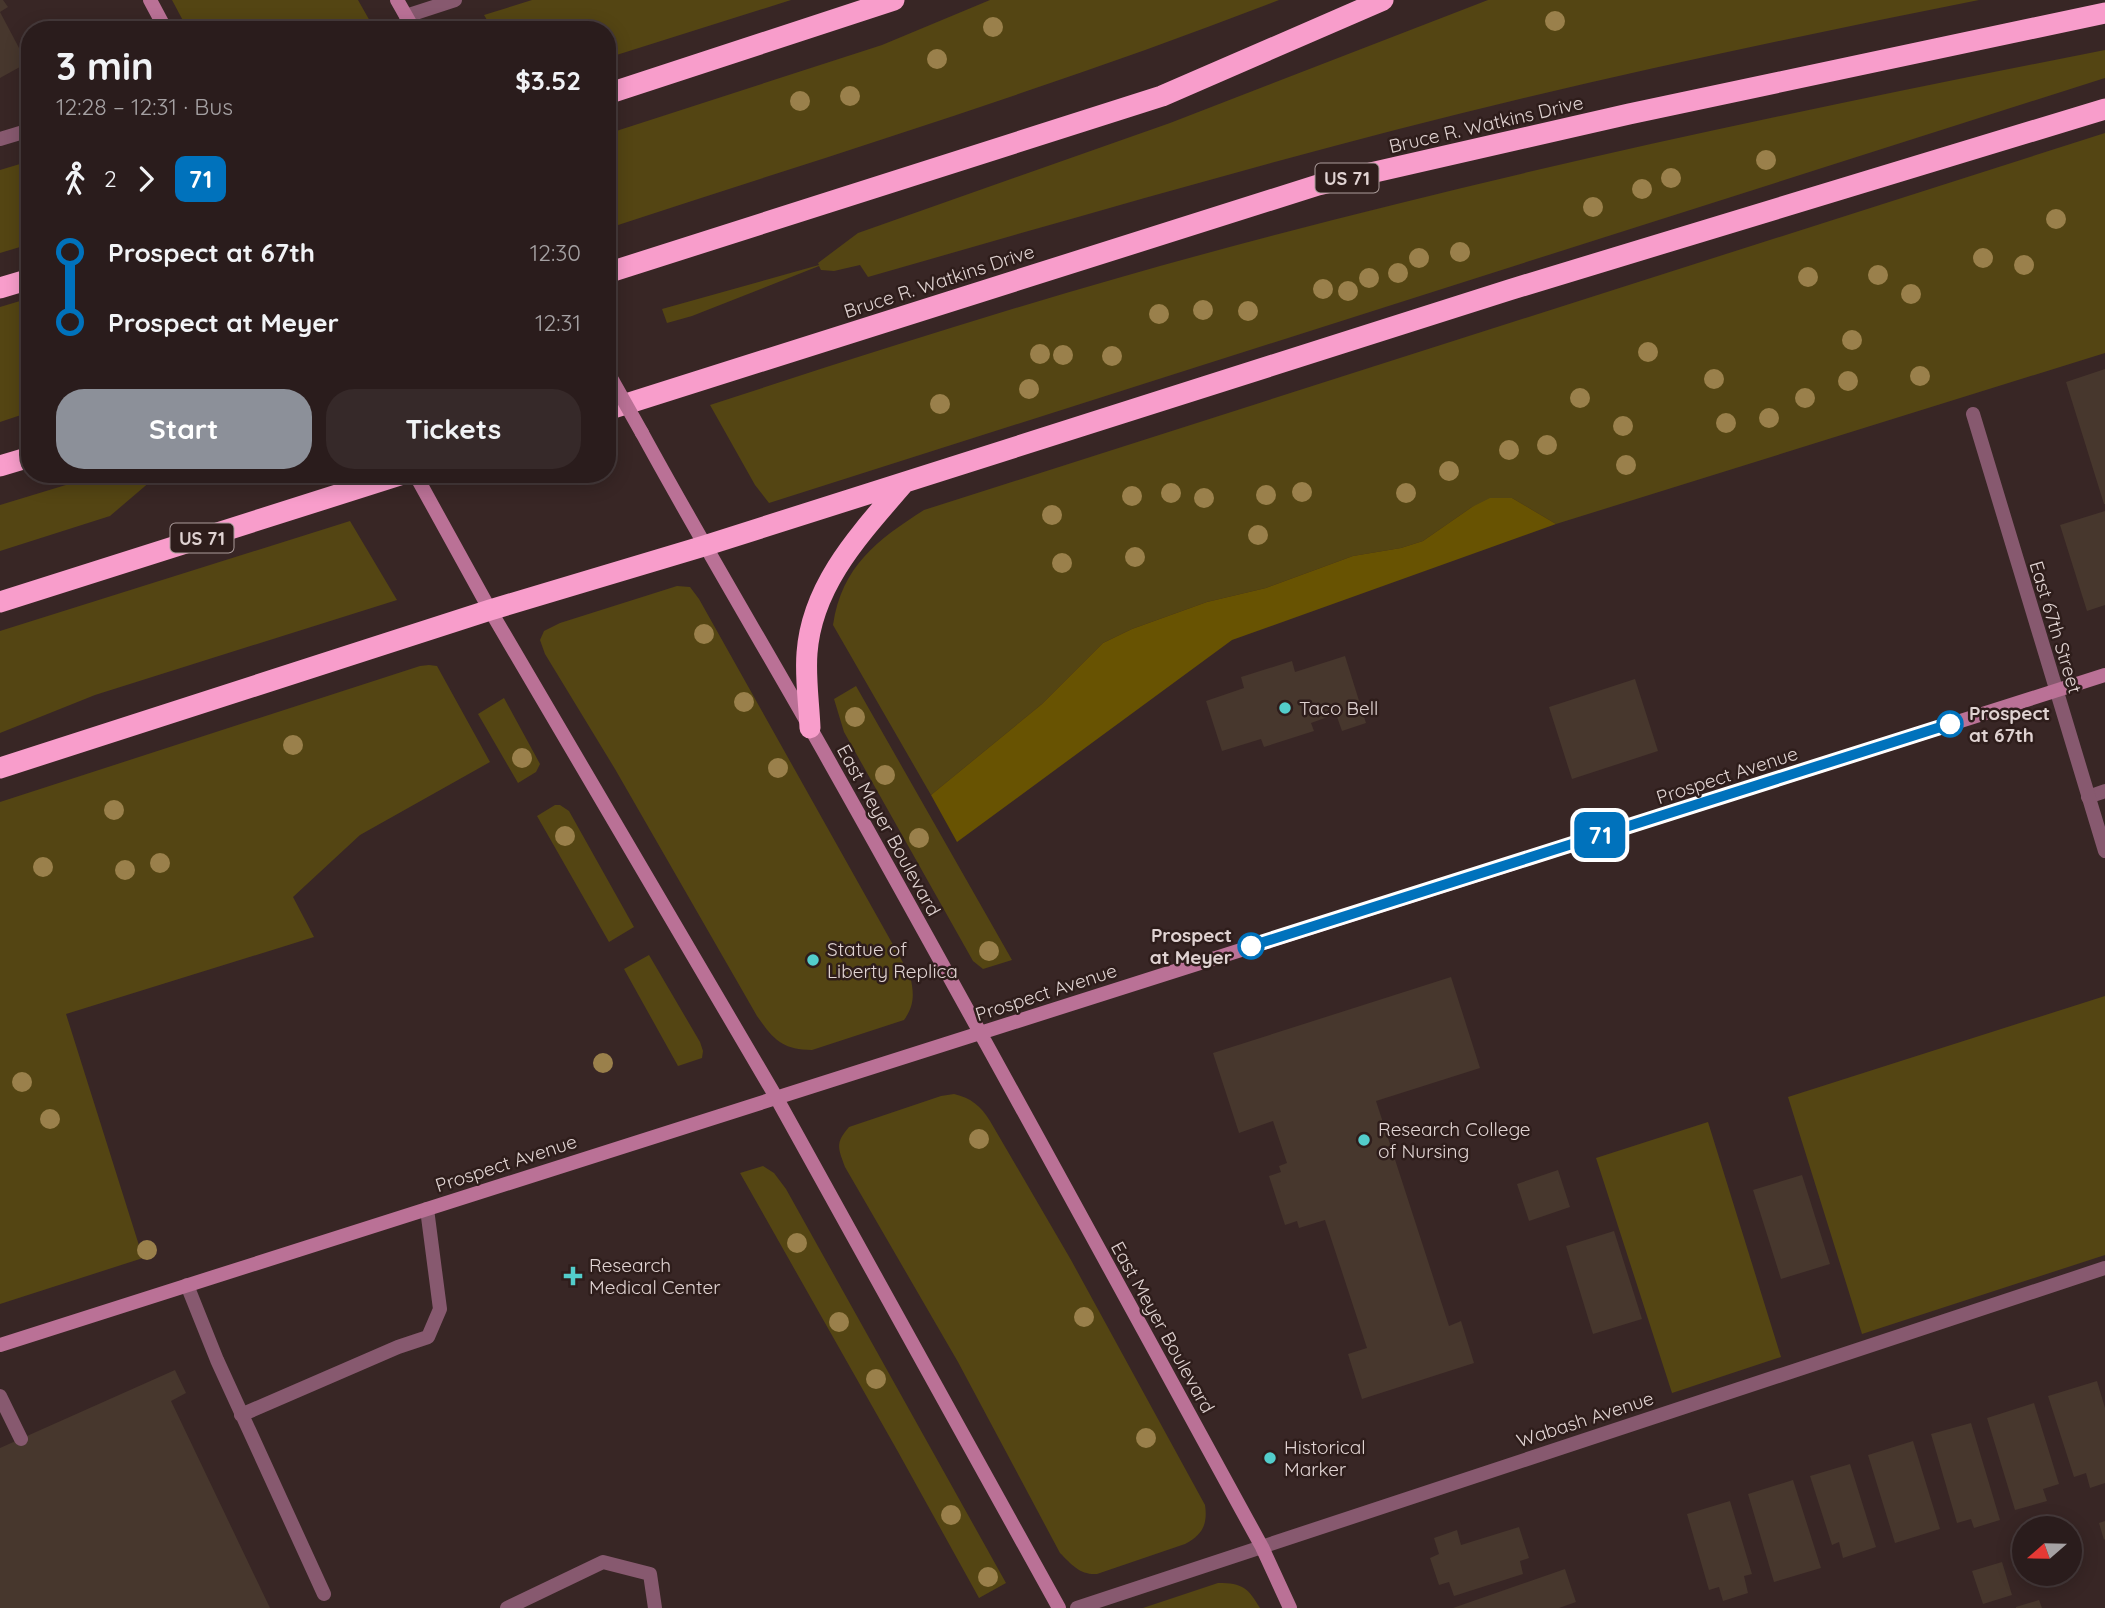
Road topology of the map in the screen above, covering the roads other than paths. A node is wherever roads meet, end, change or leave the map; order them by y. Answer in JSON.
{"nodes":[{"id":1,"x":150,"y":0,"type":"edge"},
{"id":2,"x":397,"y":0,"type":"edge"},
{"id":3,"x":455,"y":0,"type":"edge"},
{"id":4,"x":894,"y":0,"type":"edge"},
{"id":5,"x":1383,"y":0,"type":"edge"},
{"id":6,"x":2105,"y":13,"type":"edge"},
{"id":7,"x":406,"y":16,"type":"junction"},
{"id":8,"x":161,"y":21,"type":"edge"},
{"id":9,"x":409,"y":21,"type":"edge"},
{"id":10,"x":616,"y":91,"type":"edge"},
{"id":11,"x":2105,"y":109,"type":"edge"},
{"id":12,"x":21,"y":133,"type":"edge"},
{"id":13,"x":0,"y":139,"type":"edge"},
{"id":14,"x":616,"y":270,"type":"edge"},
{"id":15,"x":21,"y":282,"type":"edge"},
{"id":16,"x":0,"y":288,"type":"edge"},
{"id":17,"x":616,"y":387,"type":"edge"},
{"id":18,"x":616,"y":407,"type":"edge"},
{"id":19,"x":1973,"y":414,"type":"dead end"},
{"id":20,"x":21,"y":460,"type":"edge"},
{"id":21,"x":0,"y":466,"type":"edge"},
{"id":22,"x":905,"y":482,"type":"junction"},
{"id":23,"x":375,"y":483,"type":"edge"},
{"id":24,"x":420,"y":483,"type":"edge"},
{"id":25,"x":704,"y":546,"type":"junction"},
{"id":26,"x":0,"y":602,"type":"edge"},
{"id":27,"x":490,"y":610,"type":"junction"},
{"id":28,"x":2105,"y":675,"type":"edge"},
{"id":29,"x":2055,"y":690,"type":"junction"},
{"id":30,"x":810,"y":728,"type":"junction"},
{"id":31,"x":0,"y":768,"type":"edge"},
{"id":32,"x":2105,"y":791,"type":"edge"},
{"id":33,"x":2088,"y":797,"type":"junction"},
{"id":34,"x":2105,"y":850,"type":"edge"},
{"id":35,"x":981,"y":1034,"type":"junction"},
{"id":36,"x":776,"y":1097,"type":"junction"},
{"id":37,"x":427,"y":1209,"type":"junction"},
{"id":38,"x":2105,"y":1268,"type":"edge"},
{"id":39,"x":187,"y":1285,"type":"junction"},
{"id":40,"x":0,"y":1345,"type":"edge"},
{"id":41,"x":0,"y":1396,"type":"edge"},
{"id":42,"x":241,"y":1415,"type":"junction"},
{"id":43,"x":21,"y":1439,"type":"dead end"},
{"id":44,"x":1262,"y":1547,"type":"junction"},
{"id":45,"x":324,"y":1594,"type":"dead end"},
{"id":46,"x":507,"y":1608,"type":"edge"},
{"id":47,"x":655,"y":1608,"type":"edge"},
{"id":48,"x":1059,"y":1608,"type":"edge"},
{"id":49,"x":1077,"y":1608,"type":"edge"},
{"id":50,"x":1290,"y":1608,"type":"edge"}],
"edges":[{"from":1,"to":8,"type":"main road"},
{"from":2,"to":7,"type":"main road"},
{"from":3,"to":7,"type":"street"},
{"from":4,"to":10,"type":"highway"},
{"from":5,"to":14,"type":"highway"},
{"from":6,"to":18,"type":"highway","name":"Bruce R. Watkins Drive","number":"US 71"},
{"from":7,"to":9,"type":"main road"},
{"from":11,"to":22,"type":"highway"},
{"from":12,"to":13,"type":"street"},
{"from":15,"to":16,"type":"highway"},
{"from":17,"to":25,"type":"main road","name":"East Meyer Boulevard","bridge":true},
{"from":19,"to":29,"type":"street","name":"East 67th Street"},
{"from":20,"to":21,"type":"highway"},
{"from":22,"to":25,"type":"highway"},
{"from":22,"to":30,"type":"highway"},
{"from":23,"to":26,"type":"highway","number":"US 71"},
{"from":24,"to":27,"type":"main road"},
{"from":25,"to":27,"type":"highway"},
{"from":25,"to":30,"type":"main road","name":"East Meyer Boulevard"},
{"from":27,"to":31,"type":"highway"},
{"from":27,"to":36,"type":"main road"},
{"from":28,"to":29,"type":"main road","name":"Prospect Avenue"},
{"from":29,"to":33,"type":"street","name":"East 67th Street"},
{"from":29,"to":35,"type":"main road","name":"Prospect Avenue"},
{"from":30,"to":35,"type":"main road","name":"East Meyer Boulevard"},
{"from":32,"to":33,"type":"street"},
{"from":33,"to":34,"type":"street","name":"East 67th Street"},
{"from":35,"to":36,"type":"main road","name":"Prospect Avenue"},
{"from":35,"to":44,"type":"main road","name":"East Meyer Boulevard"},
{"from":36,"to":37,"type":"main road","name":"Prospect Avenue"},
{"from":36,"to":48,"type":"main road"},
{"from":37,"to":39,"type":"main road","name":"Prospect Avenue"},
{"from":37,"to":42,"type":"street"},
{"from":38,"to":44,"type":"street","name":"Wabash Avenue"},
{"from":39,"to":40,"type":"main road","name":"Prospect Avenue"},
{"from":39,"to":42,"type":"street"},
{"from":41,"to":43,"type":"street"},
{"from":42,"to":45,"type":"street"},
{"from":44,"to":49,"type":"street","name":"Wabash Avenue"},
{"from":44,"to":50,"type":"main road","name":"East Meyer Boulevard"},
{"from":46,"to":47,"type":"street"}]}
